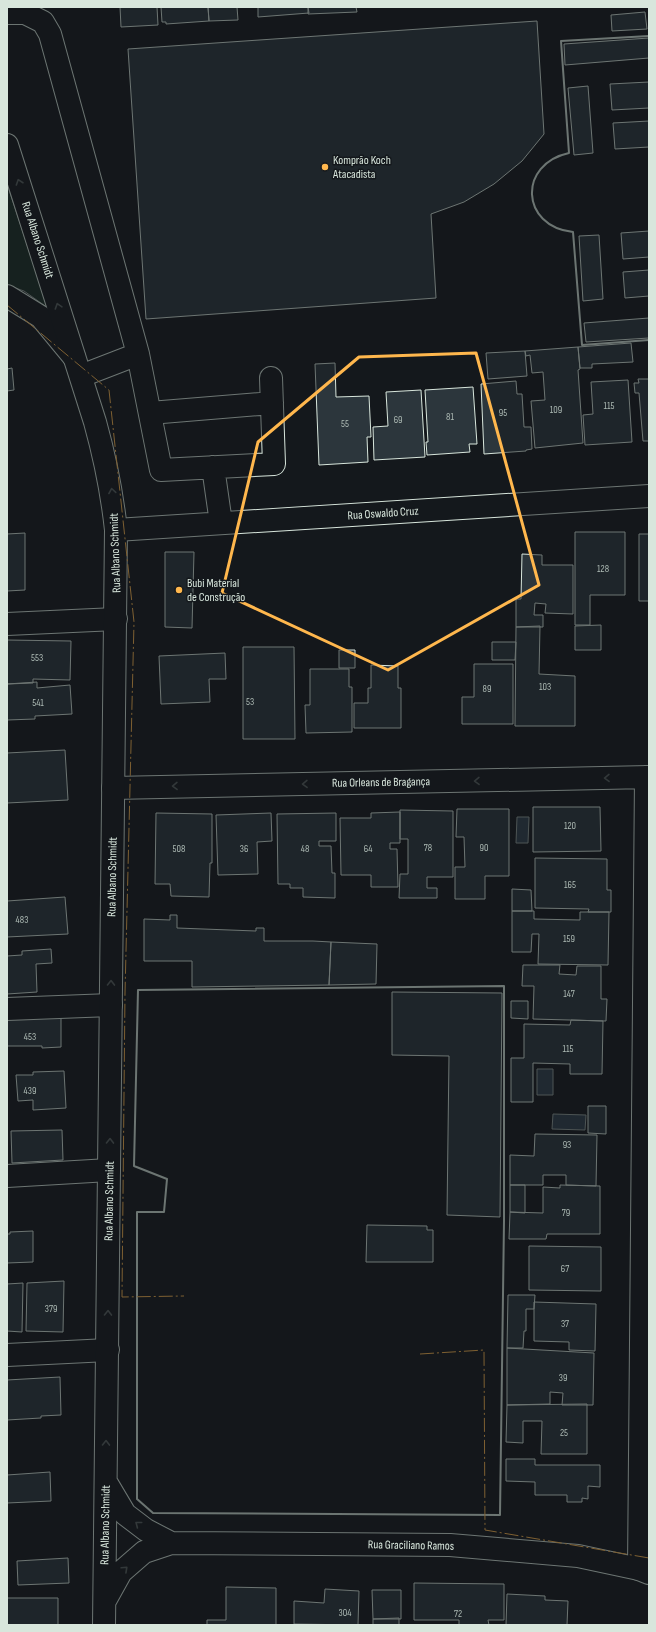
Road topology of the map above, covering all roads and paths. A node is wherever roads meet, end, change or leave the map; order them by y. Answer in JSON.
{"nodes":[{"id":1,"x":7,"y":13,"type":"edge"},
{"id":2,"x":7,"y":145,"type":"edge"},
{"id":3,"x":7,"y":296,"type":"edge"},
{"id":4,"x":138,"y":354,"type":"junction"},
{"id":5,"x":78,"y":367,"type":"junction"},
{"id":6,"x":272,"y":378,"type":"dead end"},
{"id":7,"x":272,"y":404,"type":"junction"},
{"id":8,"x":150,"y":413,"type":"junction"},
{"id":9,"x":213,"y":467,"type":"junction"},
{"id":10,"x":649,"y":496,"type":"edge"},
{"id":11,"x":221,"y":523,"type":"junction"},
{"id":12,"x":116,"y":530,"type":"junction"},
{"id":13,"x":116,"y":619,"type":"junction"},
{"id":14,"x":7,"y":624,"type":"edge"},
{"id":15,"x":648,"y":777,"type":"edge"},
{"id":16,"x":113,"y":788,"type":"junction"},
{"id":17,"x":111,"y":1005,"type":"junction"},
{"id":18,"x":7,"y":1009,"type":"edge"},
{"id":19,"x":646,"y":1049,"type":"edge"},
{"id":20,"x":109,"y":1170,"type":"junction"},
{"id":21,"x":7,"y":1176,"type":"edge"},
{"id":22,"x":645,"y":1309,"type":"edge"},
{"id":23,"x":108,"y":1350,"type":"junction"},
{"id":24,"x":7,"y":1355,"type":"edge"},
{"id":25,"x":106,"y":1482,"type":"junction"},
{"id":26,"x":171,"y":1543,"type":"junction"},
{"id":27,"x":644,"y":1571,"type":"edge"},
{"id":28,"x":104,"y":1602,"type":"junction"},
{"id":29,"x":104,"y":1625,"type":"edge"}],
"edges":[{"from":1,"to":4,"type":"street"},
{"from":5,"to":2,"type":"street","name":"Rua Albano Schmidt","one_way":true},
{"from":3,"to":5,"type":"street"},
{"from":4,"to":5,"type":"street"},
{"from":4,"to":8,"type":"street"},
{"from":12,"to":5,"type":"street","name":"Rua Albano Schmidt","one_way":true},
{"from":6,"to":7,"type":"street"},
{"from":7,"to":8,"type":"street"},
{"from":7,"to":9,"type":"street"},
{"from":8,"to":9,"type":"street"},
{"from":9,"to":11,"type":"street"},
{"from":10,"to":11,"type":"street","name":"Rua Oswaldo Cruz"},
{"from":11,"to":12,"type":"street","name":"Rua Oswaldo Cruz"},
{"from":12,"to":13,"type":"street","name":"Rua Albano Schmidt"},
{"from":13,"to":14,"type":"street"},
{"from":13,"to":16,"type":"street","name":"Rua Albano Schmidt"},
{"from":15,"to":16,"type":"street","name":"Rua Orleans de Bragança","one_way":true},
{"from":15,"to":19,"type":"street"},
{"from":17,"to":16,"type":"street","name":"Rua Albano Schmidt","one_way":true},
{"from":17,"to":18,"type":"street"},
{"from":20,"to":17,"type":"street","name":"Rua Albano Schmidt","one_way":true},
{"from":19,"to":22,"type":"street"},
{"from":20,"to":21,"type":"street"},
{"from":23,"to":20,"type":"street","name":"Rua Albano Schmidt","one_way":true},
{"from":22,"to":27,"type":"street"},
{"from":23,"to":24,"type":"street"},
{"from":25,"to":23,"type":"street","name":"Rua Albano Schmidt","one_way":true},
{"from":26,"to":25,"type":"street","name":"Rua Graciliano Ramos","one_way":true},
{"from":25,"to":28,"type":"street","name":"Rua Albano Schmidt"},
{"from":26,"to":27,"type":"street","name":"Rua Graciliano Ramos"},
{"from":28,"to":26,"type":"street","name":"Rua Graciliano Ramos","one_way":true},
{"from":28,"to":29,"type":"street","name":"Rua Albano Schmidt"}]}
